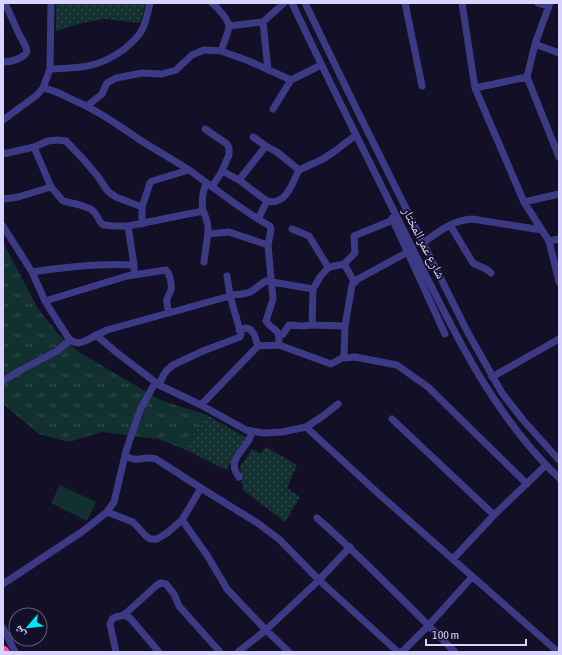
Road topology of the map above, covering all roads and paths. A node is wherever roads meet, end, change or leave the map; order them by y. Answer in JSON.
{"nodes":[{"id":1,"x":5,"y":3,"type":"edge"},
{"id":2,"x":51,"y":3,"type":"edge"},
{"id":3,"x":150,"y":3,"type":"edge"},
{"id":4,"x":212,"y":3,"type":"edge"},
{"id":5,"x":284,"y":3,"type":"edge"},
{"id":6,"x":292,"y":3,"type":"edge"},
{"id":7,"x":305,"y":3,"type":"edge"},
{"id":8,"x":405,"y":3,"type":"edge"},
{"id":9,"x":462,"y":3,"type":"edge"},
{"id":10,"x":538,"y":3,"type":"edge"},
{"id":11,"x":550,"y":5,"type":"edge"},
{"id":12,"x":263,"y":22,"type":"junction"},
{"id":13,"x":229,"y":26,"type":"junction"},
{"id":14,"x":535,"y":44,"type":"junction"},
{"id":15,"x":221,"y":51,"type":"junction"},
{"id":16,"x":559,"y":53,"type":"edge"},
{"id":17,"x":3,"y":62,"type":"edge"},
{"id":18,"x":321,"y":65,"type":"junction"},
{"id":19,"x":50,"y":69,"type":"junction"},
{"id":20,"x":268,"y":70,"type":"junction"},
{"id":21,"x":527,"y":77,"type":"junction"},
{"id":22,"x":291,"y":80,"type":"junction"},
{"id":23,"x":422,"y":86,"type":"dead end"},
{"id":24,"x":43,"y":88,"type":"junction"},
{"id":25,"x":475,"y":88,"type":"junction"},
{"id":26,"x":87,"y":106,"type":"junction"},
{"id":27,"x":273,"y":109,"type":"dead end"},
{"id":28,"x":3,"y":120,"type":"edge"},
{"id":29,"x":205,"y":129,"type":"dead end"},
{"id":30,"x":354,"y":136,"type":"junction"},
{"id":31,"x":253,"y":137,"type":"dead end"},
{"id":32,"x":266,"y":146,"type":"junction"},
{"id":33,"x":34,"y":147,"type":"junction"},
{"id":34,"x":3,"y":154,"type":"edge"},
{"id":35,"x":559,"y":157,"type":"edge"},
{"id":36,"x":189,"y":170,"type":"junction"},
{"id":37,"x":298,"y":170,"type":"junction"},
{"id":38,"x":222,"y":171,"type":"junction"},
{"id":39,"x":239,"y":180,"type":"junction"},
{"id":40,"x":209,"y":185,"type":"junction"},
{"id":41,"x":50,"y":188,"type":"junction"},
{"id":42,"x":559,"y":194,"type":"edge"},
{"id":43,"x":3,"y":199,"type":"edge"},
{"id":44,"x":267,"y":200,"type":"junction"},
{"id":45,"x":524,"y":202,"type":"junction"},
{"id":46,"x":142,"y":208,"type":"junction"},
{"id":47,"x":203,"y":211,"type":"junction"},
{"id":48,"x":408,"y":214,"type":"junction"},
{"id":49,"x":258,"y":219,"type":"junction"},
{"id":50,"x":395,"y":220,"type":"junction"},
{"id":51,"x":142,"y":224,"type":"junction"},
{"id":52,"x":450,"y":225,"type":"junction"},
{"id":53,"x":3,"y":226,"type":"edge"},
{"id":54,"x":128,"y":226,"type":"junction"},
{"id":55,"x":292,"y":229,"type":"dead end"},
{"id":56,"x":542,"y":230,"type":"junction"},
{"id":57,"x":208,"y":234,"type":"junction"},
{"id":58,"x":559,"y":240,"type":"edge"},
{"id":59,"x":549,"y":241,"type":"junction"},
{"id":60,"x":423,"y":242,"type":"junction"},
{"id":61,"x":268,"y":245,"type":"junction"},
{"id":62,"x":408,"y":252,"type":"junction"},
{"id":63,"x":204,"y":262,"type":"dead end"},
{"id":64,"x":344,"y":264,"type":"junction"},
{"id":65,"x":134,"y":265,"type":"junction"},
{"id":66,"x":329,"y":267,"type":"junction"},
{"id":67,"x":32,"y":272,"type":"junction"},
{"id":68,"x":492,"y":273,"type":"dead end"},
{"id":69,"x":134,"y":275,"type":"junction"},
{"id":70,"x":227,"y":276,"type":"dead end"},
{"id":71,"x":354,"y":281,"type":"junction"},
{"id":72,"x":271,"y":282,"type":"junction"},
{"id":73,"x":559,"y":282,"type":"edge"},
{"id":74,"x":313,"y":289,"type":"junction"},
{"id":75,"x":230,"y":296,"type":"junction"},
{"id":76,"x":45,"y":301,"type":"junction"},
{"id":77,"x":170,"y":313,"type":"junction"},
{"id":78,"x":312,"y":325,"type":"junction"},
{"id":79,"x":345,"y":326,"type":"junction"},
{"id":80,"x":239,"y":330,"type":"junction"},
{"id":81,"x":445,"y":334,"type":"dead end"},
{"id":82,"x":96,"y":335,"type":"junction"},
{"id":83,"x":279,"y":336,"type":"junction"},
{"id":84,"x":559,"y":339,"type":"edge"},
{"id":85,"x":70,"y":340,"type":"junction"},
{"id":86,"x":279,"y":345,"type":"junction"},
{"id":87,"x":258,"y":346,"type":"junction"},
{"id":88,"x":344,"y":357,"type":"junction"},
{"id":89,"x":492,"y":377,"type":"junction"},
{"id":90,"x":3,"y":381,"type":"edge"},
{"id":91,"x":157,"y":384,"type":"junction"},
{"id":92,"x":338,"y":404,"type":"dead end"},
{"id":93,"x":201,"y":406,"type":"junction"},
{"id":94,"x":392,"y":419,"type":"dead end"},
{"id":95,"x":306,"y":426,"type":"junction"},
{"id":96,"x":252,"y":431,"type":"junction"},
{"id":97,"x":125,"y":456,"type":"junction"},
{"id":98,"x":559,"y":460,"type":"edge"},
{"id":99,"x":546,"y":465,"type":"junction"},
{"id":100,"x":239,"y":477,"type":"dead end"},
{"id":101,"x":559,"y":478,"type":"edge"},
{"id":102,"x":527,"y":484,"type":"junction"},
{"id":103,"x":201,"y":488,"type":"junction"},
{"id":104,"x":107,"y":512,"type":"junction"},
{"id":105,"x":494,"y":515,"type":"junction"},
{"id":106,"x":318,"y":518,"type":"dead end"},
{"id":107,"x":182,"y":520,"type":"junction"},
{"id":108,"x":350,"y":547,"type":"junction"},
{"id":109,"x":453,"y":559,"type":"junction"},
{"id":110,"x":472,"y":577,"type":"junction"},
{"id":111,"x":319,"y":580,"type":"junction"},
{"id":112,"x":3,"y":584,"type":"edge"},
{"id":113,"x":124,"y":615,"type":"junction"},
{"id":114,"x":428,"y":626,"type":"junction"},
{"id":115,"x":3,"y":628,"type":"edge"},
{"id":116,"x":266,"y":630,"type":"junction"},
{"id":117,"x":15,"y":652,"type":"edge"},
{"id":118,"x":116,"y":652,"type":"edge"},
{"id":119,"x":159,"y":652,"type":"edge"},
{"id":120,"x":220,"y":652,"type":"edge"},
{"id":121,"x":238,"y":652,"type":"edge"},
{"id":122,"x":289,"y":652,"type":"edge"},
{"id":123,"x":398,"y":652,"type":"edge"},
{"id":124,"x":402,"y":652,"type":"edge"},
{"id":125,"x":455,"y":652,"type":"edge"},
{"id":126,"x":558,"y":652,"type":"edge"}],
"edges":[{"from":1,"to":17,"type":"street"},
{"from":2,"to":19,"type":"street"},
{"from":3,"to":19,"type":"street"},
{"from":4,"to":13,"type":"street"},
{"from":5,"to":12,"type":"street"},
{"from":6,"to":18,"type":"street"},
{"from":7,"to":48,"type":"street","name":"شارع عمر المختار"},
{"from":8,"to":23,"type":"street"},
{"from":9,"to":25,"type":"street"},
{"from":10,"to":11,"type":"street"},
{"from":11,"to":14,"type":"street"},
{"from":12,"to":13,"type":"street"},
{"from":12,"to":20,"type":"street"},
{"from":13,"to":15,"type":"street"},
{"from":14,"to":16,"type":"street"},
{"from":14,"to":21,"type":"street"},
{"from":15,"to":20,"type":"street"},
{"from":15,"to":26,"type":"street"},
{"from":18,"to":22,"type":"street"},
{"from":18,"to":30,"type":"street"},
{"from":19,"to":24,"type":"street"},
{"from":20,"to":22,"type":"street"},
{"from":21,"to":25,"type":"street"},
{"from":21,"to":35,"type":"street"},
{"from":22,"to":27,"type":"street"},
{"from":24,"to":26,"type":"street"},
{"from":24,"to":28,"type":"street"},
{"from":25,"to":45,"type":"street"},
{"from":26,"to":36,"type":"street"},
{"from":29,"to":38,"type":"street"},
{"from":30,"to":37,"type":"street"},
{"from":30,"to":50,"type":"street"},
{"from":31,"to":32,"type":"street"},
{"from":32,"to":37,"type":"street"},
{"from":32,"to":39,"type":"street"},
{"from":33,"to":34,"type":"street"},
{"from":33,"to":41,"type":"street"},
{"from":33,"to":46,"type":"street"},
{"from":36,"to":40,"type":"street"},
{"from":36,"to":46,"type":"street"},
{"from":37,"to":44,"type":"street"},
{"from":38,"to":39,"type":"street"},
{"from":38,"to":40,"type":"street"},
{"from":39,"to":44,"type":"street"},
{"from":40,"to":47,"type":"street"},
{"from":40,"to":49,"type":"street"},
{"from":41,"to":43,"type":"street"},
{"from":41,"to":54,"type":"street"},
{"from":42,"to":45,"type":"street"},
{"from":44,"to":49,"type":"street"},
{"from":45,"to":56,"type":"street"},
{"from":46,"to":51,"type":"street"},
{"from":47,"to":51,"type":"street"},
{"from":47,"to":57,"type":"street"},
{"from":48,"to":50,"type":"street"},
{"from":48,"to":60,"type":"street","name":"شارع عمر المختار"},
{"from":49,"to":61,"type":"street"},
{"from":50,"to":62,"type":"street"},
{"from":50,"to":64,"type":"street"},
{"from":50,"to":99,"type":"street","name":"شارع عمر المختار"},
{"from":51,"to":54,"type":"street"},
{"from":52,"to":56,"type":"street"},
{"from":52,"to":60,"type":"street"},
{"from":52,"to":68,"type":"street"},
{"from":53,"to":67,"type":"street"},
{"from":54,"to":65,"type":"street"},
{"from":55,"to":66,"type":"street"},
{"from":56,"to":59,"type":"street"},
{"from":57,"to":61,"type":"street"},
{"from":57,"to":63,"type":"street"},
{"from":58,"to":59,"type":"street"},
{"from":59,"to":73,"type":"street"},
{"from":60,"to":89,"type":"street","name":"شارع عمر المختار"},
{"from":61,"to":72,"type":"street"},
{"from":62,"to":71,"type":"street"},
{"from":62,"to":81,"type":"street"},
{"from":64,"to":66,"type":"street"},
{"from":64,"to":71,"type":"street"},
{"from":65,"to":67,"type":"street"},
{"from":65,"to":69,"type":"street"},
{"from":66,"to":74,"type":"street"},
{"from":67,"to":76,"type":"street"},
{"from":69,"to":76,"type":"street"},
{"from":69,"to":77,"type":"street"},
{"from":70,"to":75,"type":"street"},
{"from":71,"to":79,"type":"street"},
{"from":72,"to":74,"type":"street"},
{"from":72,"to":75,"type":"street"},
{"from":72,"to":83,"type":"street"},
{"from":74,"to":78,"type":"street"},
{"from":75,"to":77,"type":"street"},
{"from":75,"to":80,"type":"street"},
{"from":76,"to":85,"type":"street"},
{"from":77,"to":82,"type":"street"},
{"from":78,"to":79,"type":"street"},
{"from":78,"to":83,"type":"street"},
{"from":79,"to":88,"type":"street"},
{"from":80,"to":87,"type":"street"},
{"from":80,"to":91,"type":"street"},
{"from":82,"to":85,"type":"street"},
{"from":82,"to":91,"type":"street"},
{"from":83,"to":86,"type":"street"},
{"from":84,"to":89,"type":"street"},
{"from":85,"to":90,"type":"street"},
{"from":86,"to":87,"type":"street"},
{"from":86,"to":88,"type":"street"},
{"from":87,"to":93,"type":"street"},
{"from":88,"to":102,"type":"street"},
{"from":89,"to":98,"type":"street","name":"شارع عمر المختار"},
{"from":91,"to":93,"type":"street"},
{"from":91,"to":97,"type":"street"},
{"from":92,"to":95,"type":"street"},
{"from":93,"to":96,"type":"street"},
{"from":94,"to":105,"type":"street"},
{"from":95,"to":96,"type":"street"},
{"from":95,"to":109,"type":"street"},
{"from":96,"to":100,"type":"street"},
{"from":97,"to":103,"type":"street"},
{"from":97,"to":104,"type":"street"},
{"from":99,"to":101,"type":"street","name":"شارع عمر المختار"},
{"from":99,"to":102,"type":"street"},
{"from":102,"to":105,"type":"street"},
{"from":103,"to":107,"type":"street"},
{"from":103,"to":111,"type":"street"},
{"from":104,"to":107,"type":"street"},
{"from":104,"to":112,"type":"street"},
{"from":105,"to":109,"type":"street"},
{"from":106,"to":108,"type":"street"},
{"from":107,"to":116,"type":"street"},
{"from":108,"to":111,"type":"street"},
{"from":108,"to":114,"type":"street"},
{"from":109,"to":110,"type":"street"},
{"from":110,"to":114,"type":"street"},
{"from":110,"to":126,"type":"street"},
{"from":111,"to":116,"type":"street"},
{"from":111,"to":123,"type":"street"},
{"from":113,"to":118,"type":"street"},
{"from":113,"to":119,"type":"street"},
{"from":113,"to":120,"type":"street"},
{"from":114,"to":124,"type":"street"},
{"from":114,"to":125,"type":"street"},
{"from":115,"to":117,"type":"street"},
{"from":116,"to":121,"type":"street"},
{"from":116,"to":122,"type":"street"}]}
